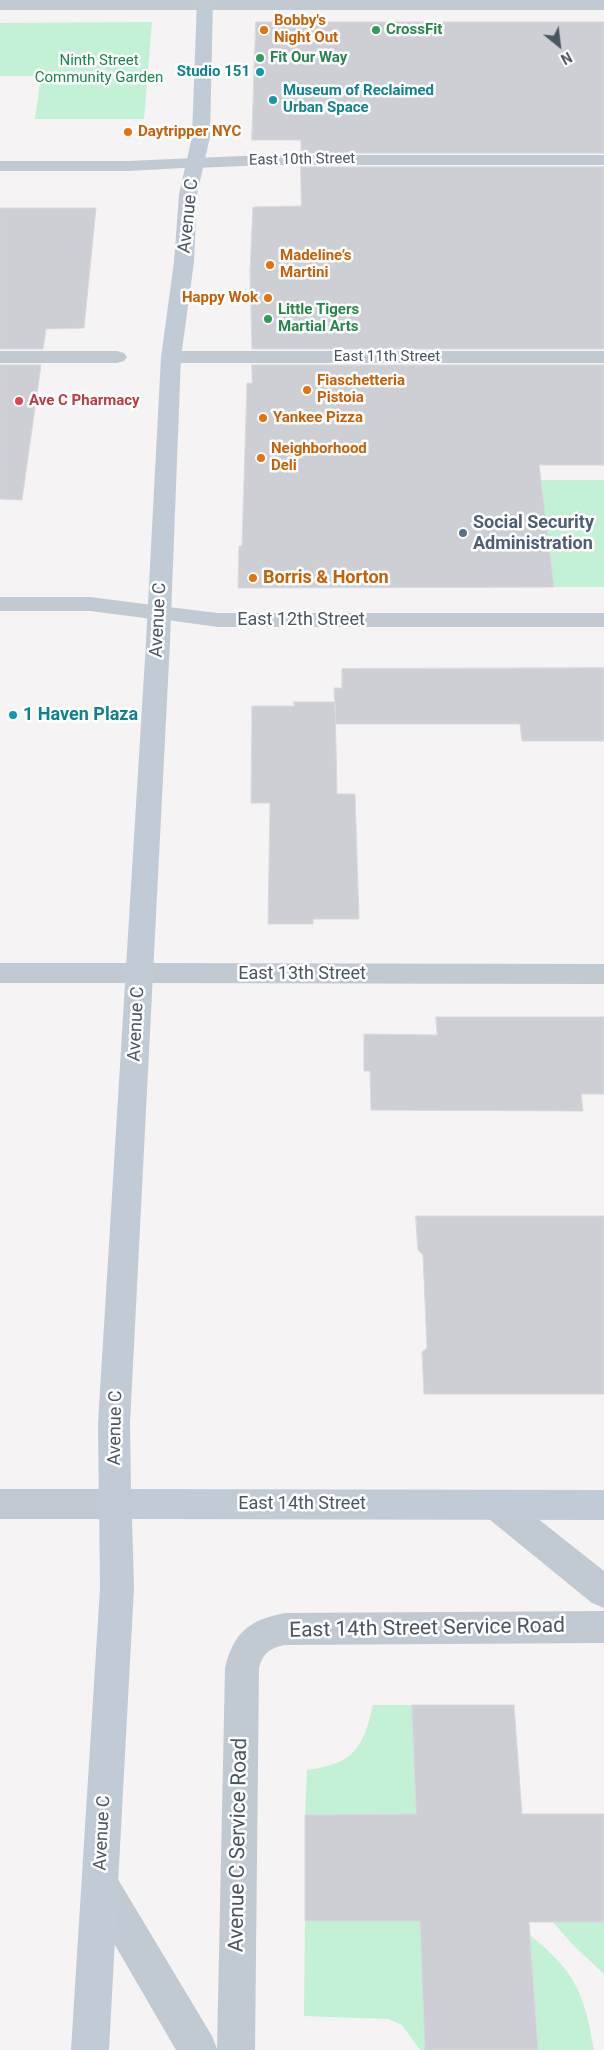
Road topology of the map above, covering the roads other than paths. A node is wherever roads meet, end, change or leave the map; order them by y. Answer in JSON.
{"nodes":[{"id":1,"x":205,"y":3,"type":"edge"},
{"id":2,"x":0,"y":5,"type":"edge"},
{"id":3,"x":604,"y":5,"type":"edge"},
{"id":4,"x":604,"y":160,"type":"edge"},
{"id":5,"x":195,"y":163,"type":"junction"},
{"id":6,"x":0,"y":166,"type":"edge"},
{"id":7,"x":117,"y":357,"type":"dead end"},
{"id":8,"x":171,"y":357,"type":"junction"},
{"id":9,"x":604,"y":357,"type":"edge"},
{"id":10,"x":0,"y":358,"type":"edge"},
{"id":11,"x":0,"y":604,"type":"edge"},
{"id":12,"x":160,"y":613,"type":"junction"},
{"id":13,"x":604,"y":620,"type":"edge"},
{"id":14,"x":0,"y":973,"type":"edge"},
{"id":15,"x":140,"y":973,"type":"junction"},
{"id":16,"x":604,"y":974,"type":"edge"},
{"id":17,"x":0,"y":1504,"type":"edge"},
{"id":18,"x":116,"y":1504,"type":"junction"},
{"id":19,"x":496,"y":1505,"type":"junction"},
{"id":20,"x":604,"y":1505,"type":"edge"},
{"id":21,"x":604,"y":1592,"type":"edge"},
{"id":22,"x":604,"y":1627,"type":"edge"},
{"id":23,"x":253,"y":1642,"type":"joint"},
{"id":24,"x":100,"y":1884,"type":"junction"},
{"id":25,"x":90,"y":2050,"type":"edge"},
{"id":26,"x":198,"y":2050,"type":"edge"},
{"id":27,"x":236,"y":2050,"type":"edge"}],
"edges":[{"from":1,"to":2,"type":"street"},
{"from":1,"to":3,"type":"street"},
{"from":1,"to":5,"type":"main road","name":"Avenue C"},
{"from":4,"to":5,"type":"street","name":"East 10th Street"},
{"from":5,"to":6,"type":"street","name":"East 10th Street"},
{"from":5,"to":8,"type":"main road","name":"Avenue C"},
{"from":7,"to":10,"type":"street"},
{"from":8,"to":9,"type":"street","name":"East 11th Street"},
{"from":8,"to":12,"type":"main road","name":"Avenue C"},
{"from":11,"to":12,"type":"street","name":"East 12th Street"},
{"from":12,"to":13,"type":"street","name":"East 12th Street"},
{"from":12,"to":15,"type":"main road","name":"Avenue C"},
{"from":14,"to":15,"type":"street","name":"East 13th Street"},
{"from":15,"to":16,"type":"street","name":"East 13th Street"},
{"from":15,"to":18,"type":"main road","name":"Avenue C"},
{"from":17,"to":18,"type":"street","name":"East 14th Street"},
{"from":18,"to":19,"type":"main road","name":"East 14th Street"},
{"from":18,"to":24,"type":"main road","name":"Avenue C"},
{"from":19,"to":20,"type":"main road","name":"East 14th Street"},
{"from":19,"to":21,"type":"street"},
{"from":22,"to":23,"type":"street","name":"East 14th Street Service Road"},
{"from":23,"to":27,"type":"street","name":"Avenue C Service Road"},
{"from":24,"to":25,"type":"main road","name":"Avenue C"},
{"from":24,"to":26,"type":"street"}]}
